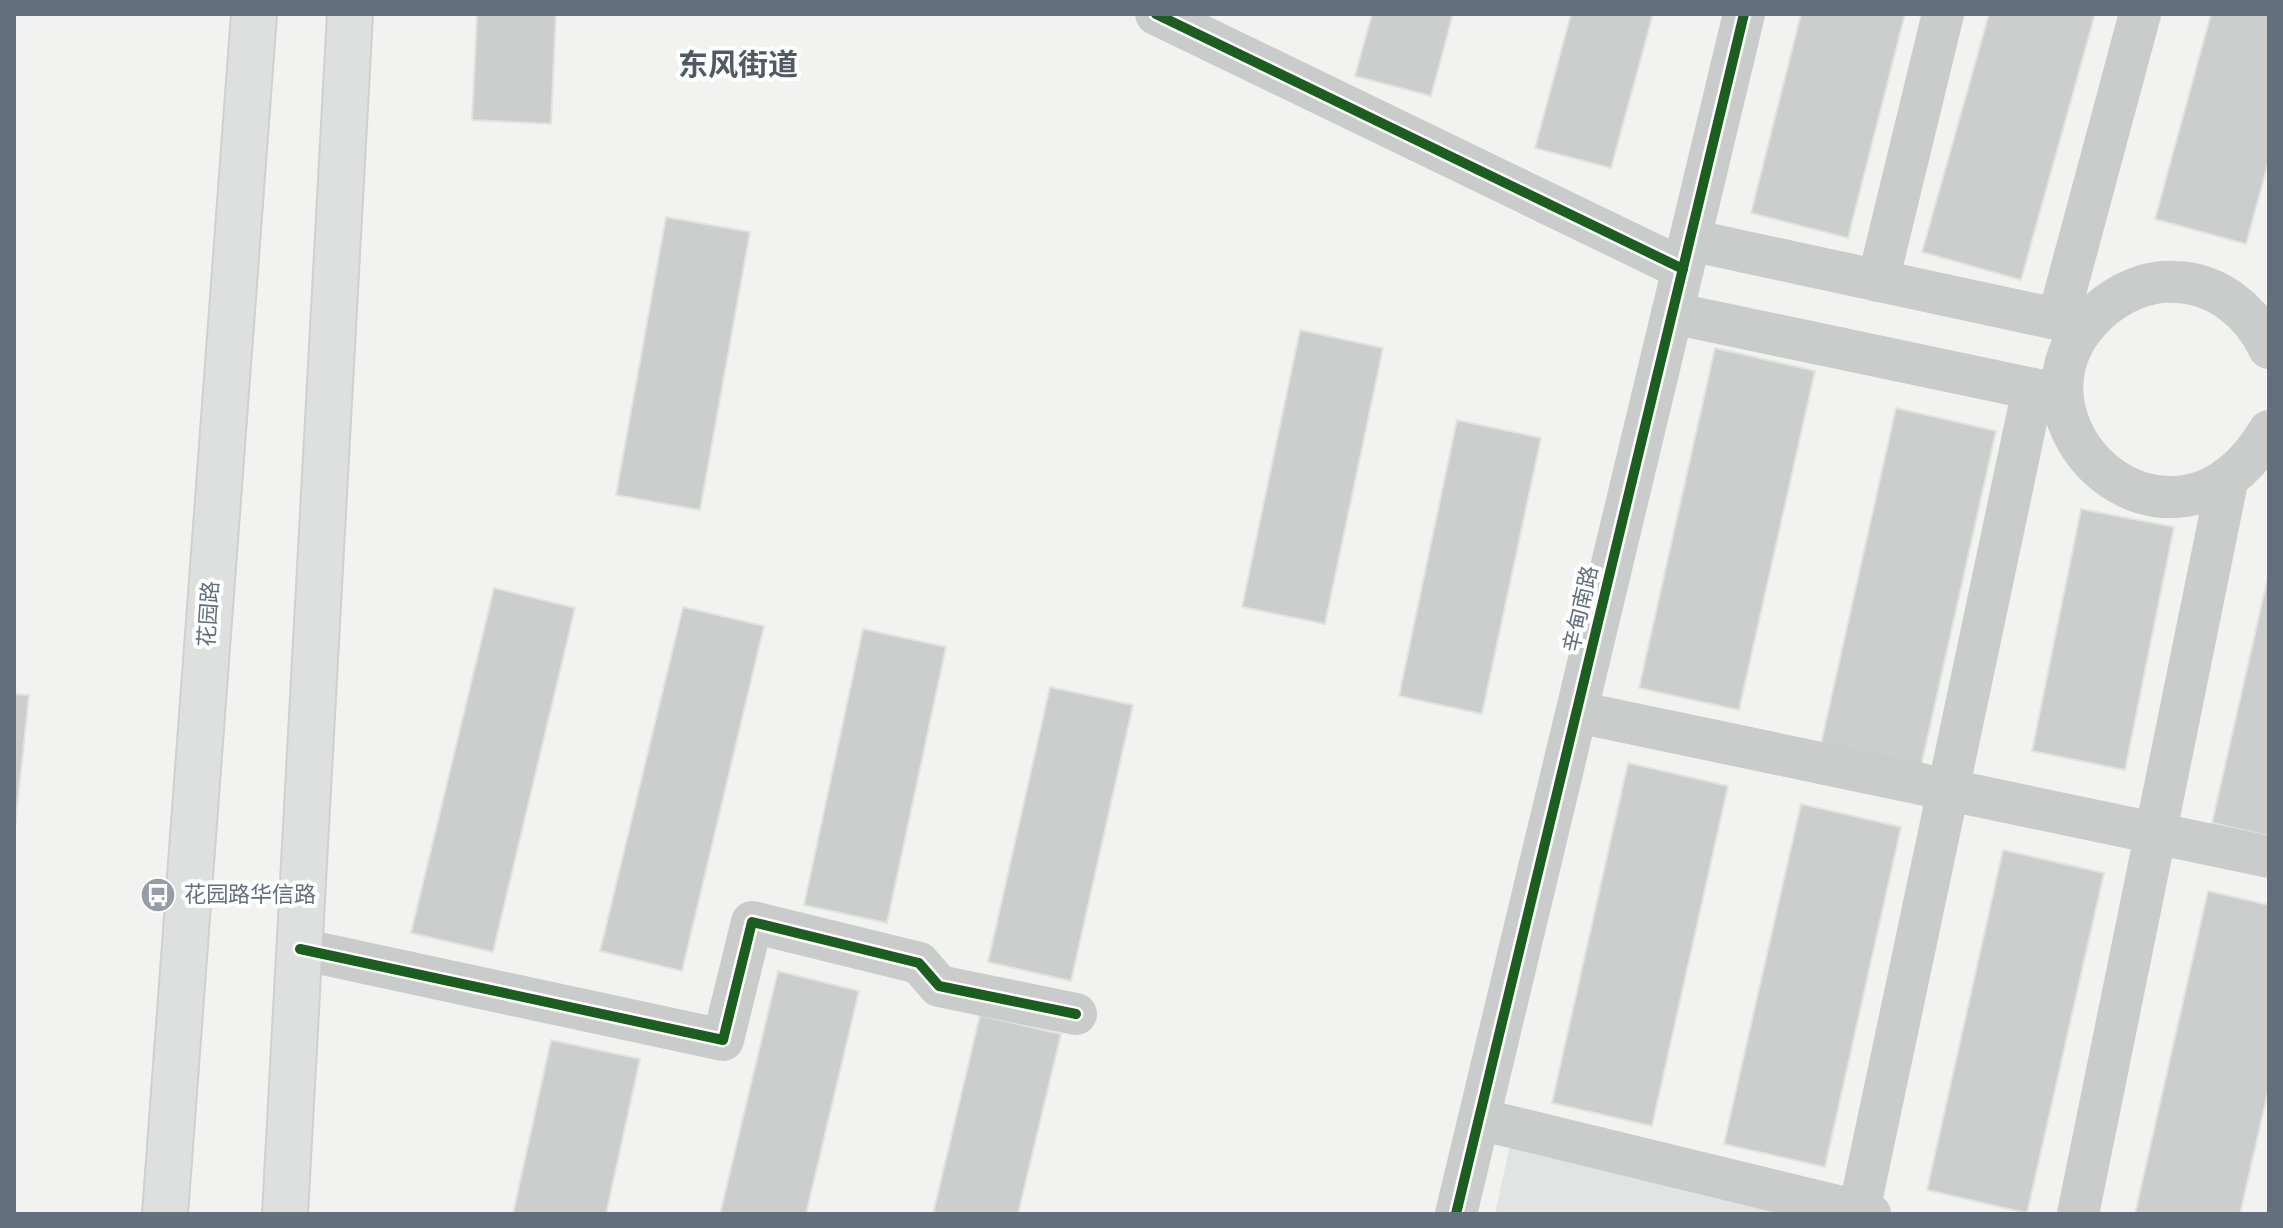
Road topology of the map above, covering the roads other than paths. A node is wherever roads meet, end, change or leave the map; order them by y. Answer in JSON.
{"nodes":[{"id":1,"x":254,"y":14,"type":"edge"},
{"id":2,"x":350,"y":14,"type":"edge"},
{"id":3,"x":1156,"y":14,"type":"edge"},
{"id":4,"x":1744,"y":14,"type":"edge"},
{"id":5,"x":1943,"y":14,"type":"edge"},
{"id":6,"x":2140,"y":14,"type":"edge"},
{"id":7,"x":1686,"y":255,"type":"junction"},
{"id":8,"x":1878,"y":281,"type":"junction"},
{"id":9,"x":1672,"y":313,"type":"junction"},
{"id":10,"x":2071,"y":322,"type":"junction"},
{"id":11,"x":2266,"y":325,"type":"edge"},
{"id":12,"x":2048,"y":392,"type":"junction"},
{"id":13,"x":2269,"y":431,"type":"edge"},
{"id":14,"x":2227,"y":482,"type":"junction"},
{"id":15,"x":1577,"y":712,"type":"junction"},
{"id":16,"x":1949,"y":790,"type":"junction"},
{"id":17,"x":2269,"y":857,"type":"edge"},
{"id":18,"x":300,"y":949,"type":"junction"},
{"id":19,"x":1076,"y":1014,"type":"dead end"},
{"id":20,"x":1479,"y":1119,"type":"junction"},
{"id":21,"x":1864,"y":1213,"type":"edge"},
{"id":22,"x":165,"y":1214,"type":"edge"},
{"id":23,"x":285,"y":1214,"type":"edge"},
{"id":24,"x":1456,"y":1214,"type":"edge"},
{"id":25,"x":2078,"y":1214,"type":"edge"}],
"edges":[{"from":1,"to":22,"type":"main road","name":"花园路"},
{"from":2,"to":18,"type":"main road"},
{"from":3,"to":7,"type":"street"},
{"from":4,"to":7,"type":"street","name":"辛甸南路"},
{"from":5,"to":8,"type":"street"},
{"from":6,"to":10,"type":"street"},
{"from":7,"to":8,"type":"street"},
{"from":7,"to":9,"type":"street","name":"辛甸南路"},
{"from":8,"to":10,"type":"street"},
{"from":9,"to":12,"type":"street"},
{"from":9,"to":15,"type":"street","name":"辛甸南路"},
{"from":10,"to":11,"type":"street"},
{"from":10,"to":12,"type":"street"},
{"from":12,"to":14,"type":"street"},
{"from":12,"to":16,"type":"street"},
{"from":13,"to":14,"type":"street"},
{"from":14,"to":25,"type":"street"},
{"from":15,"to":16,"type":"street"},
{"from":15,"to":20,"type":"street","name":"辛甸南路"},
{"from":16,"to":17,"type":"street"},
{"from":16,"to":21,"type":"street"},
{"from":18,"to":19,"type":"street"},
{"from":18,"to":23,"type":"main road"},
{"from":20,"to":21,"type":"street"},
{"from":20,"to":24,"type":"street","name":"辛甸南路"}]}
